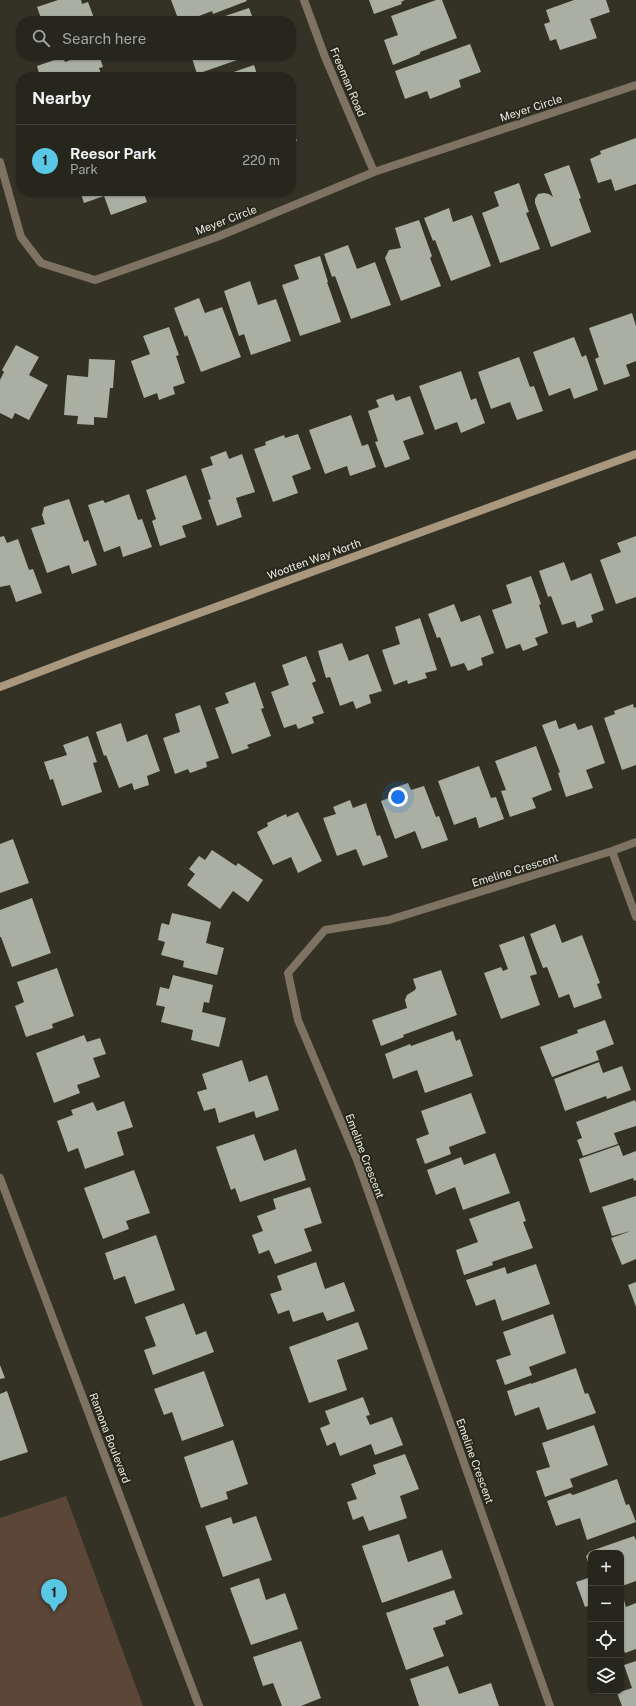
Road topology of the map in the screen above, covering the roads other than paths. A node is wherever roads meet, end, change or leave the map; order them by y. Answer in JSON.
{"nodes":[{"id":1,"x":304,"y":0,"type":"edge"},
{"id":2,"x":636,"y":85,"type":"edge"},
{"id":3,"x":0,"y":162,"type":"edge"},
{"id":4,"x":374,"y":172,"type":"junction"},
{"id":5,"x":636,"y":454,"type":"edge"},
{"id":6,"x":0,"y":687,"type":"edge"},
{"id":7,"x":636,"y":842,"type":"edge"},
{"id":8,"x":612,"y":851,"type":"junction"},
{"id":9,"x":636,"y":917,"type":"edge"},
{"id":10,"x":0,"y":1178,"type":"edge"},
{"id":11,"x":199,"y":1706,"type":"edge"},
{"id":12,"x":550,"y":1706,"type":"edge"}],
"edges":[{"from":1,"to":4,"type":"street","name":"Freeman Road"},
{"from":2,"to":4,"type":"street","name":"Meyer Circle"},
{"from":3,"to":4,"type":"street","name":"Meyer Circle"},
{"from":5,"to":6,"type":"street","name":"Wootten Way North"},
{"from":7,"to":8,"type":"street","name":"Emeline Crescent"},
{"from":8,"to":9,"type":"street"},
{"from":8,"to":12,"type":"street","name":"Emeline Crescent"},
{"from":10,"to":11,"type":"street","name":"Ramona Boulevard"}]}
